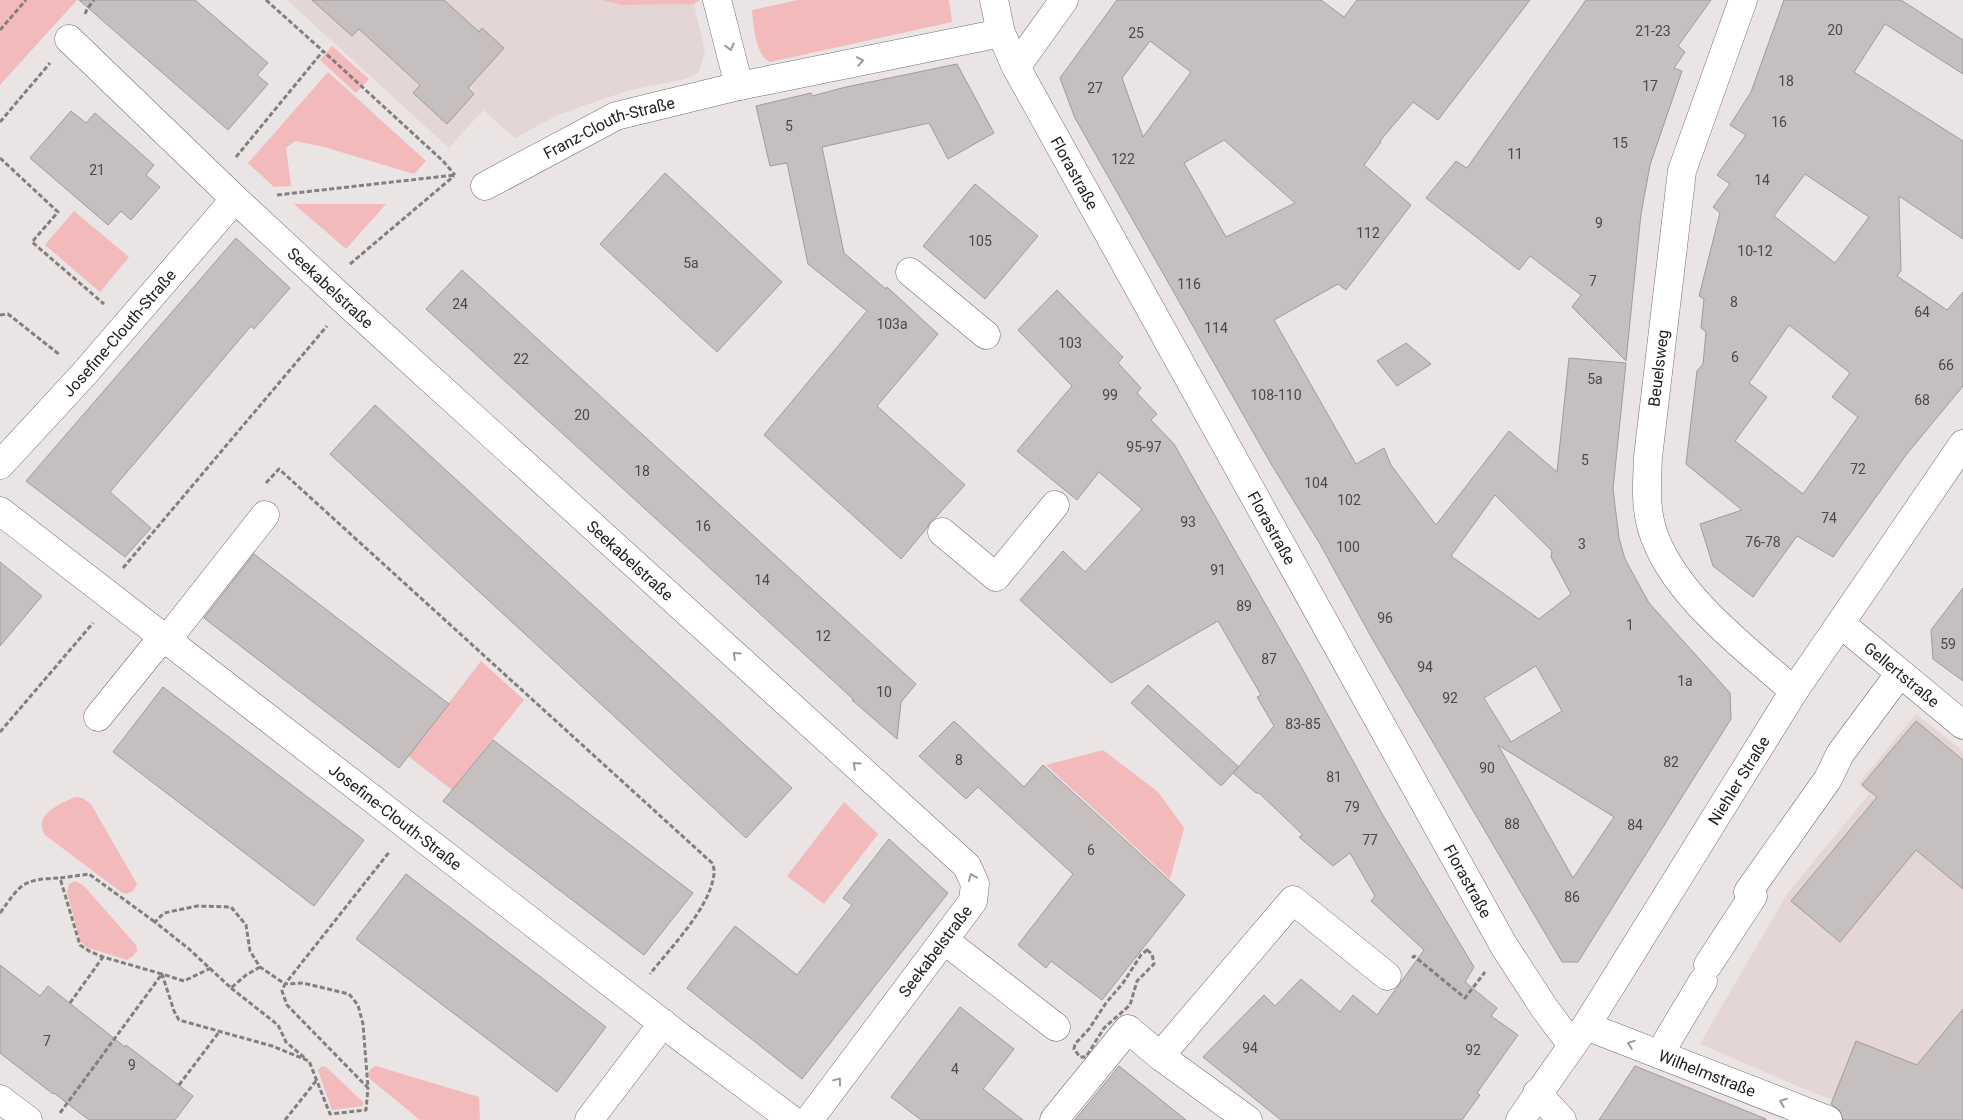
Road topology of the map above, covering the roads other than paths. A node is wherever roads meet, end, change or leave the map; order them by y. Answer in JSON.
{"nodes":[{"id":1,"x":717,"y":0,"type":"edge"},
{"id":2,"x":994,"y":0,"type":"edge"},
{"id":3,"x":1064,"y":0,"type":"edge"},
{"id":4,"x":1743,"y":0,"type":"edge"},
{"id":5,"x":1001,"y":33,"type":"junction"},
{"id":6,"x":70,"y":39,"type":"dead end"},
{"id":7,"x":1016,"y":67,"type":"junction"},
{"id":8,"x":740,"y":86,"type":"junction"},
{"id":9,"x":485,"y":186,"type":"road end"},
{"id":10,"x":236,"y":199,"type":"junction"},
{"id":11,"x":910,"y":272,"type":"dead end"},
{"id":12,"x":986,"y":335,"type":"dead end"},
{"id":13,"x":1963,"y":444,"type":"edge"},
{"id":14,"x":0,"y":465,"type":"edge"},
{"id":15,"x":263,"y":503,"type":"road end"},
{"id":16,"x":1055,"y":506,"type":"dead end"},
{"id":17,"x":0,"y":512,"type":"edge"},
{"id":18,"x":942,"y":532,"type":"dead end"},
{"id":19,"x":1841,"y":624,"type":"junction"},
{"id":20,"x":164,"y":639,"type":"junction"},
{"id":21,"x":1900,"y":673,"type":"junction"},
{"id":22,"x":1794,"y":691,"type":"junction"},
{"id":23,"x":98,"y":717,"type":"dead end"},
{"id":24,"x":1963,"y":725,"type":"edge"},
{"id":25,"x":944,"y":940,"type":"junction"},
{"id":26,"x":1398,"y":970,"type":"road end"},
{"id":27,"x":663,"y":1023,"type":"junction"},
{"id":28,"x":1056,"y":1027,"type":"dead end"},
{"id":29,"x":1579,"y":1035,"type":"junction"},
{"id":30,"x":1661,"y":1055,"type":"junction"},
{"id":31,"x":1160,"y":1056,"type":"junction"},
{"id":32,"x":1537,"y":1094,"type":"junction"},
{"id":33,"x":0,"y":1099,"type":"edge"},
{"id":34,"x":28,"y":1120,"type":"edge"},
{"id":35,"x":589,"y":1120,"type":"edge"},
{"id":36,"x":792,"y":1120,"type":"edge"},
{"id":37,"x":809,"y":1120,"type":"edge"},
{"id":38,"x":1054,"y":1120,"type":"edge"},
{"id":39,"x":1248,"y":1120,"type":"edge"},
{"id":40,"x":1520,"y":1120,"type":"edge"},
{"id":41,"x":1562,"y":1120,"type":"edge"},
{"id":42,"x":1828,"y":1120,"type":"edge"}],
"edges":[{"from":1,"to":8,"type":"street","one_way":true},
{"from":2,"to":5,"type":"street","name":"Florastraße"},
{"from":3,"to":7,"type":"street"},
{"from":4,"to":22,"type":"street","name":"Beuelsweg"},
{"from":5,"to":7,"type":"street","name":"Florastraße"},
{"from":8,"to":5,"type":"street","name":"Franz-Clouth-Straße","one_way":true},
{"from":6,"to":10,"type":"street","name":"Seekabelstraße"},
{"from":7,"to":29,"type":"street","name":"Florastraße"},
{"from":8,"to":9,"type":"street","name":"Franz-Clouth-Straße"},
{"from":10,"to":14,"type":"street","name":"Josefine-Clouth-Straße"},
{"from":25,"to":10,"type":"street","name":"Seekabelstraße","one_way":true},
{"from":11,"to":12,"type":"street"},
{"from":13,"to":19,"type":"street","name":"Niehler Straße"},
{"from":15,"to":20,"type":"street"},
{"from":16,"to":18,"type":"street"},
{"from":17,"to":20,"type":"street","name":"Josefine-Clouth-Straße"},
{"from":19,"to":21,"type":"street","name":"Gellertstraße"},
{"from":19,"to":22,"type":"street","name":"Niehler Straße"},
{"from":20,"to":23,"type":"street"},
{"from":20,"to":27,"type":"street","name":"Josefine-Clouth-Straße"},
{"from":21,"to":24,"type":"street","name":"Gellertstraße"},
{"from":21,"to":30,"type":"street"},
{"from":22,"to":29,"type":"street","name":"Niehler Straße"},
{"from":25,"to":28,"type":"street"},
{"from":37,"to":25,"type":"street","name":"Seekabelstraße","one_way":true},
{"from":26,"to":31,"type":"street"},
{"from":27,"to":35,"type":"street"},
{"from":27,"to":36,"type":"street","name":"Josefine-Clouth-Straße"},
{"from":30,"to":29,"type":"street","name":"Wilhelmstraße","one_way":true},
{"from":29,"to":32,"type":"street","name":"Niehler Straße"},
{"from":42,"to":30,"type":"street","name":"Wilhelmstraße","one_way":true},
{"from":31,"to":38,"type":"street"},
{"from":31,"to":39,"type":"street"},
{"from":32,"to":40,"type":"street","name":"Niehler Straße"},
{"from":32,"to":41,"type":"street"},
{"from":33,"to":34,"type":"street"}]}
